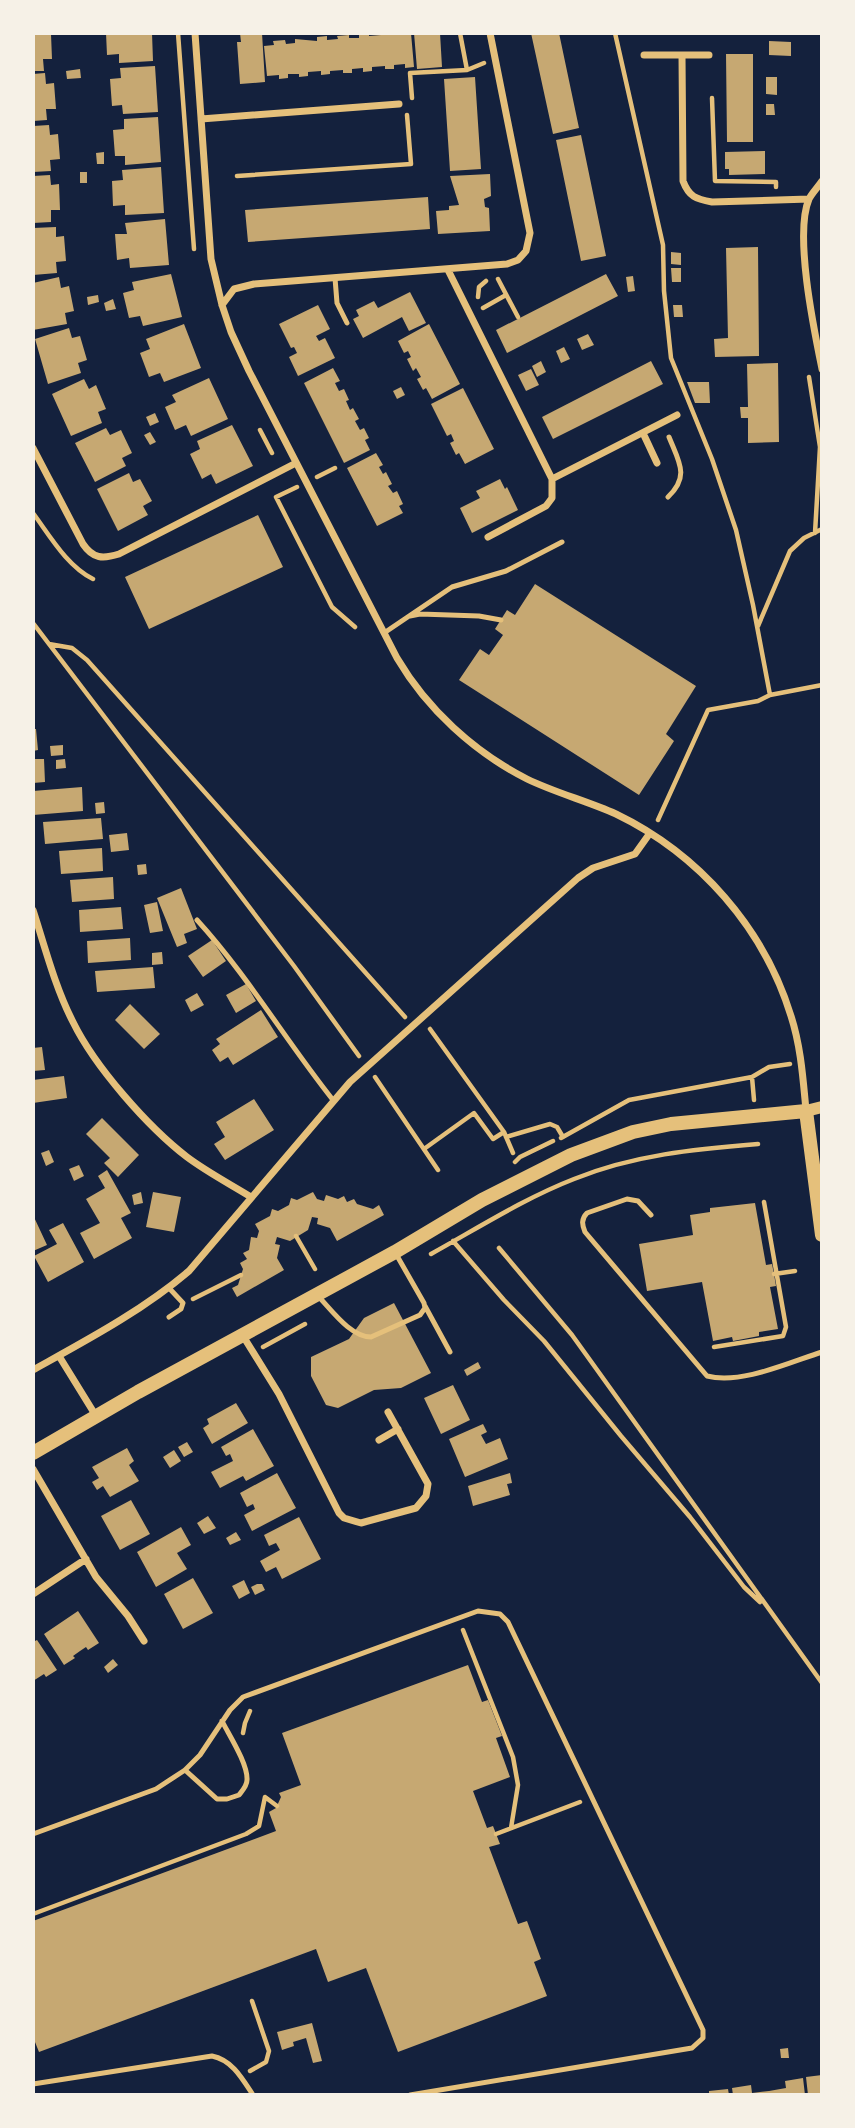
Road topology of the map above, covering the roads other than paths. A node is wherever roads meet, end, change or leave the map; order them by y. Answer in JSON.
{"nodes":[{"id":1,"x":195,"y":33,"type":"edge"},
{"id":2,"x":490,"y":33,"type":"edge"},
{"id":3,"x":644,"y":55,"type":"dead end"},
{"id":4,"x":682,"y":55,"type":"junction"},
{"id":5,"x":709,"y":55,"type":"dead end"},
{"id":6,"x":399,"y":104,"type":"dead end"},
{"id":7,"x":201,"y":119,"type":"junction"},
{"id":8,"x":822,"y":181,"type":"edge"},
{"id":9,"x":809,"y":199,"type":"junction"},
{"id":10,"x":448,"y":270,"type":"junction"},
{"id":11,"x":335,"y":278,"type":"junction"},
{"id":12,"x":222,"y":305,"type":"junction"},
{"id":13,"x":346,"y":323,"type":"dead end"},
{"id":14,"x":822,"y":369,"type":"edge"},
{"id":15,"x":677,"y":415,"type":"dead end"},
{"id":16,"x":643,"y":433,"type":"junction"},
{"id":17,"x":669,"y":437,"type":"dead end"},
{"id":18,"x":34,"y":453,"type":"edge"},
{"id":19,"x":296,"y":463,"type":"junction"},
{"id":20,"x":657,"y":463,"type":"dead end"},
{"id":21,"x":552,"y":479,"type":"junction"},
{"id":22,"x":668,"y":498,"type":"dead end"},
{"id":23,"x":488,"y":537,"type":"dead end"},
{"id":24,"x":562,"y":542,"type":"dead end"},
{"id":25,"x":407,"y":617,"type":"junction"},
{"id":26,"x":501,"y":621,"type":"dead end"},
{"id":27,"x":384,"y":633,"type":"junction"},
{"id":28,"x":650,"y":833,"type":"junction"},
{"id":29,"x":33,"y":910,"type":"edge"},
{"id":30,"x":197,"y":920,"type":"dead end"},
{"id":31,"x":333,"y":1100,"type":"junction"},
{"id":32,"x":822,"y":1107,"type":"edge"},
{"id":33,"x":806,"y":1111,"type":"junction"},
{"id":34,"x":822,"y":1114,"type":"edge"},
{"id":35,"x":817,"y":1152,"type":"edge"},
{"id":36,"x":251,"y":1198,"type":"junction"},
{"id":37,"x":651,"y":1215,"type":"dead end"},
{"id":38,"x":822,"y":1235,"type":"edge"},
{"id":39,"x":395,"y":1252,"type":"junction"},
{"id":40,"x":169,"y":1288,"type":"junction"},
{"id":41,"x":317,"y":1295,"type":"junction"},
{"id":42,"x":424,"y":1303,"type":"junction"},
{"id":43,"x":169,"y":1317,"type":"dead end"},
{"id":44,"x":243,"y":1336,"type":"junction"},
{"id":45,"x":450,"y":1352,"type":"dead end"},
{"id":46,"x":822,"y":1352,"type":"edge"},
{"id":47,"x":59,"y":1356,"type":"junction"},
{"id":48,"x":33,"y":1370,"type":"edge"},
{"id":49,"x":388,"y":1412,"type":"dead end"},
{"id":50,"x":96,"y":1416,"type":"junction"},
{"id":51,"x":398,"y":1429,"type":"junction"},
{"id":52,"x":379,"y":1440,"type":"dead end"},
{"id":53,"x":33,"y":1453,"type":"edge"},
{"id":54,"x":33,"y":1469,"type":"edge"},
{"id":55,"x":86,"y":1559,"type":"junction"},
{"id":56,"x":33,"y":1594,"type":"edge"},
{"id":57,"x":144,"y":1641,"type":"dead end"},
{"id":58,"x":222,"y":1721,"type":"junction"},
{"id":59,"x":185,"y":1770,"type":"junction"},
{"id":60,"x":33,"y":1835,"type":"edge"},
{"id":61,"x":33,"y":2084,"type":"edge"},
{"id":62,"x":253,"y":2095,"type":"edge"},
{"id":63,"x":410,"y":2095,"type":"edge"}],
"edges":[{"from":1,"to":7,"type":"street"},
{"from":2,"to":10,"type":"street"},
{"from":3,"to":4,"type":"street"},
{"from":4,"to":5,"type":"street"},
{"from":4,"to":9,"type":"street"},
{"from":6,"to":7,"type":"street"},
{"from":7,"to":12,"type":"street"},
{"from":8,"to":9,"type":"street"},
{"from":9,"to":14,"type":"street"},
{"from":10,"to":11,"type":"street"},
{"from":10,"to":21,"type":"street"},
{"from":11,"to":12,"type":"street"},
{"from":11,"to":13,"type":"lane"},
{"from":12,"to":19,"type":"street"},
{"from":15,"to":16,"type":"street"},
{"from":16,"to":20,"type":"street"},
{"from":16,"to":21,"type":"street"},
{"from":17,"to":22,"type":"lane"},
{"from":18,"to":19,"type":"street"},
{"from":19,"to":27,"type":"street"},
{"from":21,"to":23,"type":"street"},
{"from":24,"to":25,"type":"lane"},
{"from":25,"to":26,"type":"lane"},
{"from":25,"to":27,"type":"lane"},
{"from":27,"to":28,"type":"street"},
{"from":28,"to":31,"type":"street"},
{"from":28,"to":33,"type":"street"},
{"from":29,"to":36,"type":"street"},
{"from":30,"to":31,"type":"lane"},
{"from":31,"to":36,"type":"street"},
{"from":32,"to":33,"type":"street"},
{"from":33,"to":34,"type":"street"},
{"from":33,"to":35,"type":"main road"},
{"from":33,"to":39,"type":"main road"},
{"from":35,"to":38,"type":"main road"},
{"from":36,"to":40,"type":"street"},
{"from":37,"to":46,"type":"lane"},
{"from":39,"to":41,"type":"main road"},
{"from":39,"to":42,"type":"lane"},
{"from":40,"to":43,"type":"lane"},
{"from":40,"to":47,"type":"street"},
{"from":41,"to":42,"type":"lane"},
{"from":41,"to":44,"type":"main road"},
{"from":42,"to":45,"type":"lane"},
{"from":44,"to":50,"type":"main road"},
{"from":44,"to":51,"type":"street"},
{"from":47,"to":48,"type":"street"},
{"from":47,"to":50,"type":"street"},
{"from":49,"to":51,"type":"street"},
{"from":50,"to":53,"type":"main road"},
{"from":51,"to":52,"type":"street"},
{"from":54,"to":55,"type":"street"},
{"from":55,"to":56,"type":"street"},
{"from":55,"to":57,"type":"street"},
{"from":58,"to":59,"type":"lane"},
{"from":58,"to":59,"type":"lane"},
{"from":58,"to":63,"type":"lane"},
{"from":59,"to":60,"type":"lane"},
{"from":61,"to":62,"type":"lane"}]}
